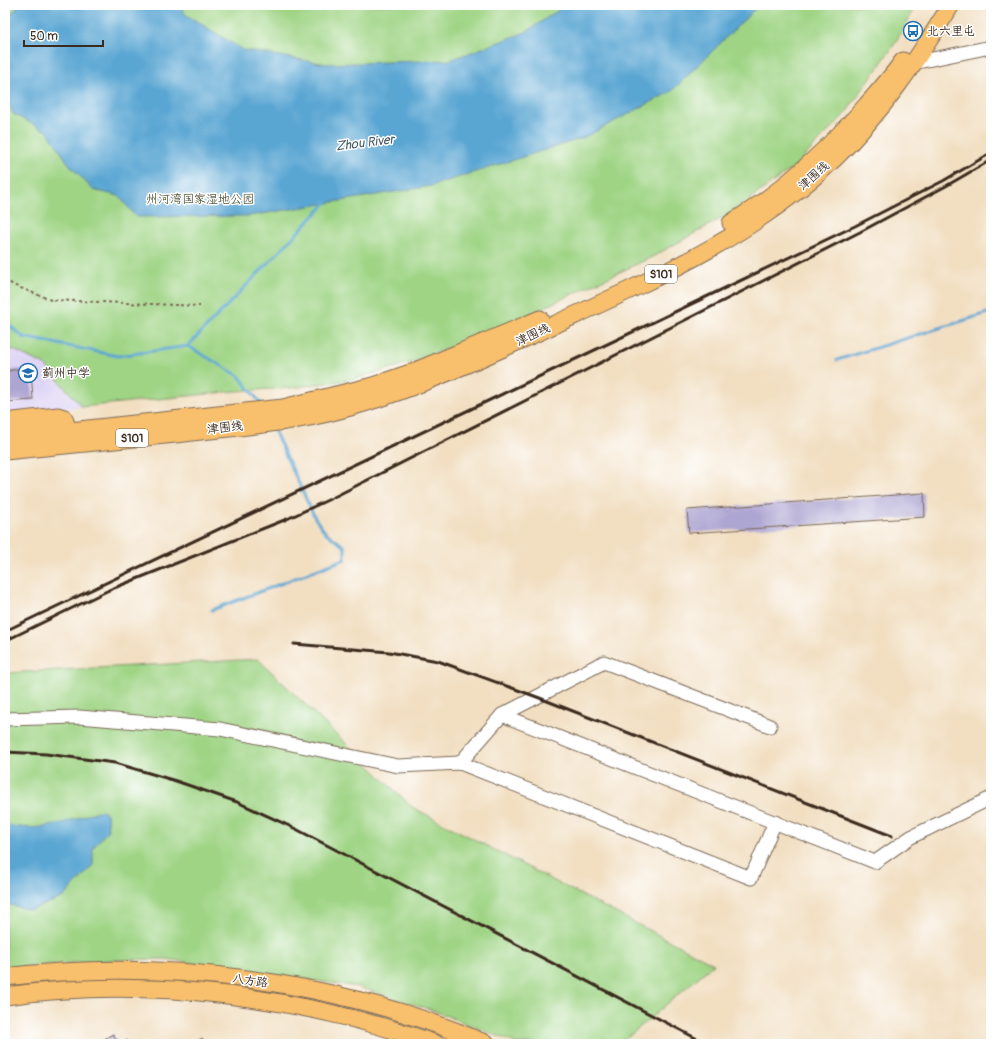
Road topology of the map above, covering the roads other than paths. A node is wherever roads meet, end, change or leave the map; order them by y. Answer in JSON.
{"nodes":[{"id":1,"x":938,"y":5,"type":"edge"},
{"id":2,"x":951,"y":5,"type":"edge"},
{"id":3,"x":991,"y":47,"type":"edge"},
{"id":4,"x":907,"y":64,"type":"junction"},
{"id":5,"x":257,"y":418,"type":"junction"},
{"id":6,"x":5,"y":422,"type":"edge"},
{"id":7,"x":68,"y":431,"type":"junction"},
{"id":8,"x":5,"y":438,"type":"edge"},
{"id":9,"x":5,"y":451,"type":"edge"},
{"id":10,"x":502,"y":715,"type":"junction"},
{"id":11,"x":5,"y":719,"type":"edge"},
{"id":12,"x":770,"y":726,"type":"dead end"},
{"id":13,"x":460,"y":763,"type":"junction"},
{"id":14,"x":991,"y":798,"type":"edge"},
{"id":15,"x":775,"y":822,"type":"junction"},
{"id":16,"x":5,"y":977,"type":"edge"},
{"id":17,"x":5,"y":996,"type":"edge"},
{"id":18,"x":436,"y":1044,"type":"edge"},
{"id":19,"x":487,"y":1044,"type":"edge"}],
"edges":[{"from":1,"to":4,"type":"main road","name":"津围线","number":"S101"},
{"from":2,"to":4,"type":"main road","name":"津围线","number":"S101"},
{"from":3,"to":4,"type":"street"},
{"from":4,"to":5,"type":"main road","name":"津围线","number":"S101"},
{"from":5,"to":7,"type":"main road","name":"津围线","number":"S101"},
{"from":5,"to":9,"type":"main road","name":"津围线","number":"S101"},
{"from":6,"to":7,"type":"main road"},
{"from":7,"to":8,"type":"main road","name":"津围线","number":"S101"},
{"from":10,"to":12,"type":"street"},
{"from":10,"to":13,"type":"street"},
{"from":10,"to":15,"type":"street"},
{"from":11,"to":13,"type":"street"},
{"from":13,"to":15,"type":"street"},
{"from":14,"to":15,"type":"street"},
{"from":16,"to":19,"type":"main road","name":"八方路"},
{"from":17,"to":18,"type":"main road","name":"八方路"}]}
